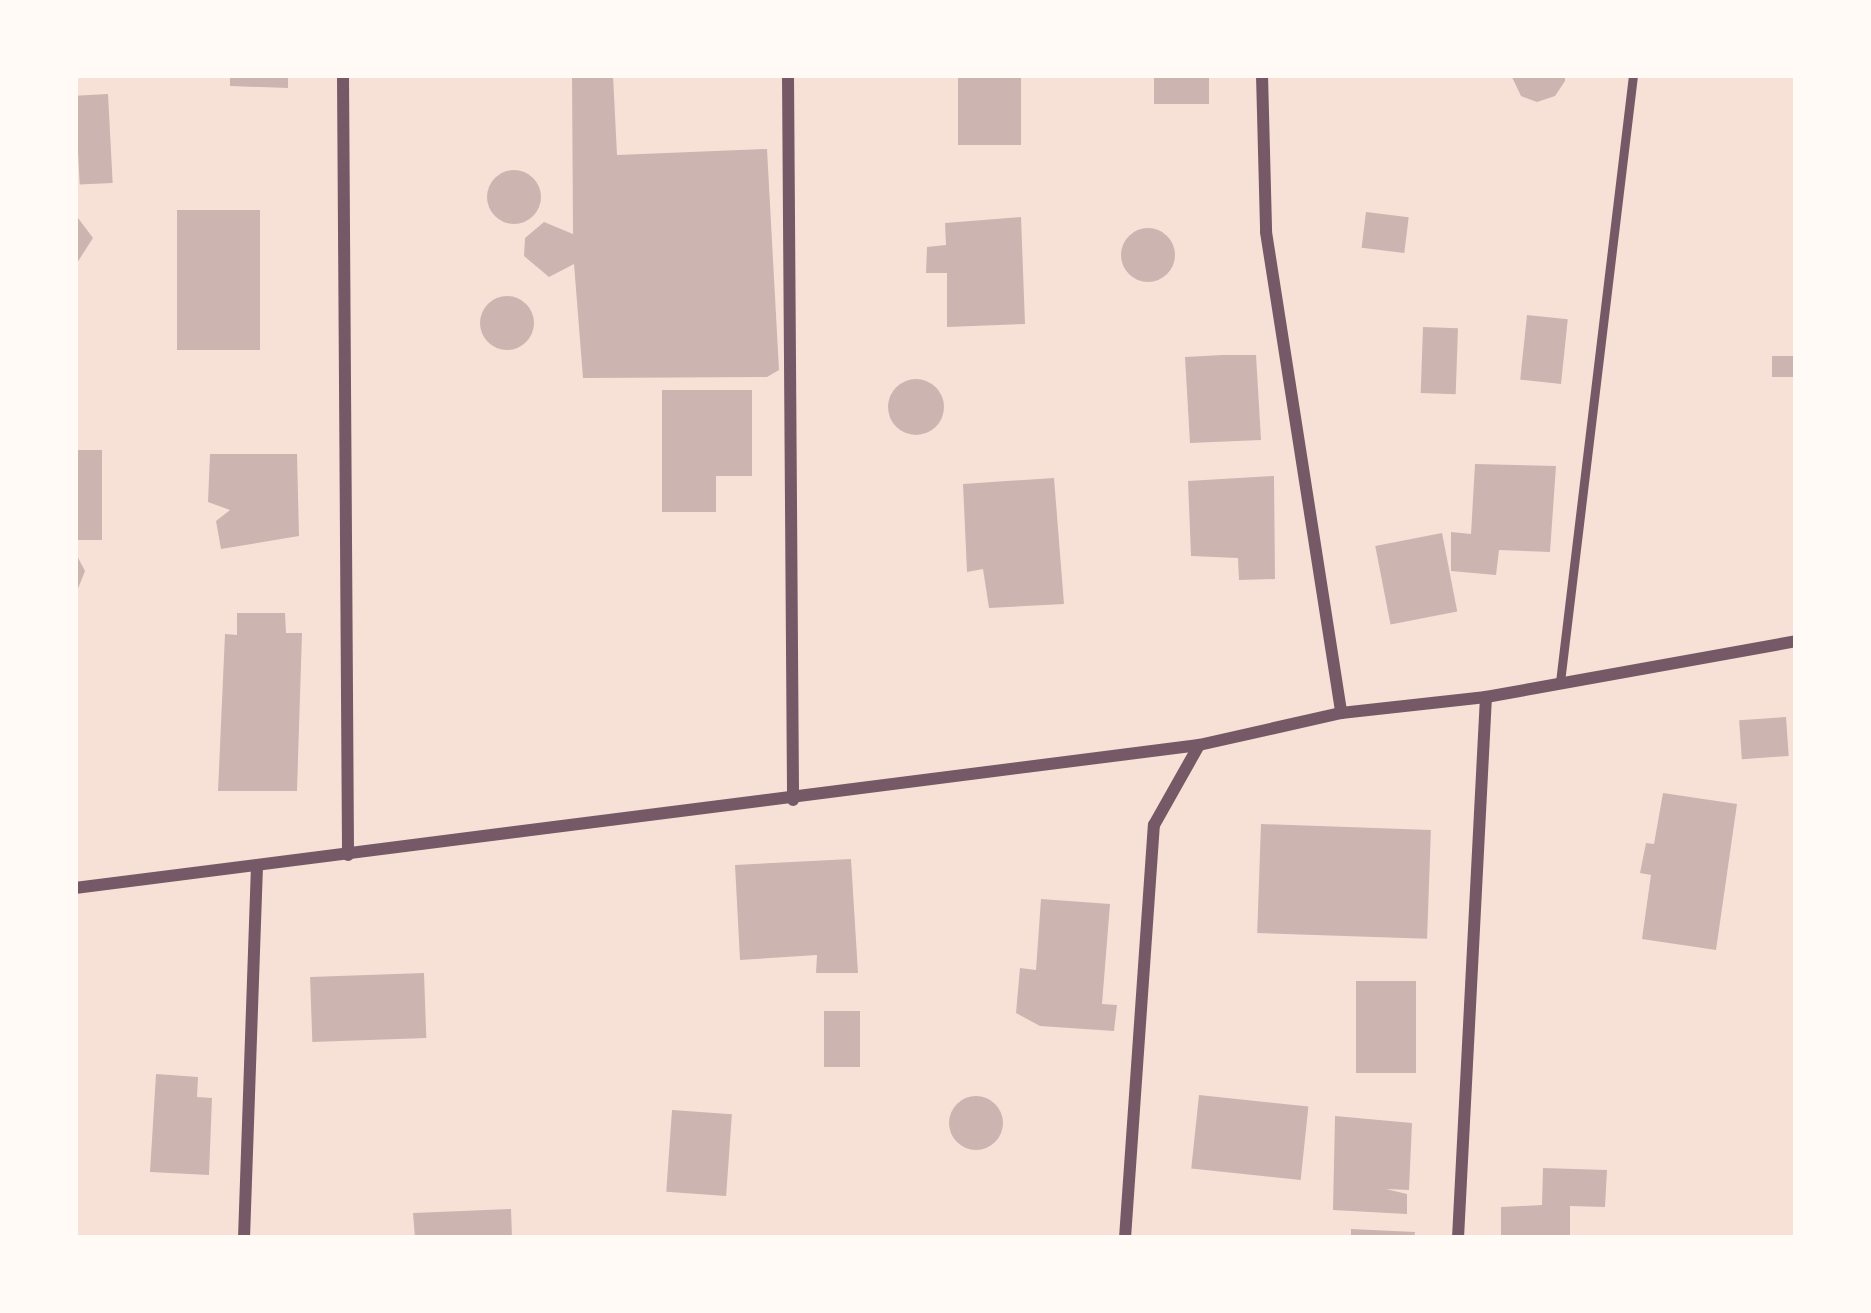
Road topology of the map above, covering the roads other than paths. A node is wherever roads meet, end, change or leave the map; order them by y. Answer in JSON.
{"nodes":[{"id":1,"x":343,"y":75,"type":"edge"},
{"id":2,"x":788,"y":75,"type":"edge"},
{"id":3,"x":1262,"y":75,"type":"edge"},
{"id":4,"x":1633,"y":75,"type":"edge"},
{"id":5,"x":1796,"y":641,"type":"edge"},
{"id":6,"x":1560,"y":682,"type":"junction"},
{"id":7,"x":1486,"y":697,"type":"junction"},
{"id":8,"x":1341,"y":713,"type":"junction"},
{"id":9,"x":1199,"y":745,"type":"junction"},
{"id":10,"x":794,"y":800,"type":"junction"},
{"id":11,"x":348,"y":855,"type":"junction"},
{"id":12,"x":257,"y":868,"type":"junction"},
{"id":13,"x":75,"y":888,"type":"edge"},
{"id":14,"x":244,"y":1238,"type":"edge"},
{"id":15,"x":1125,"y":1238,"type":"edge"},
{"id":16,"x":1458,"y":1238,"type":"edge"}],
"edges":[{"from":1,"to":11,"type":"street"},
{"from":2,"to":10,"type":"street"},
{"from":3,"to":8,"type":"street"},
{"from":4,"to":6,"type":"lane"},
{"from":5,"to":6,"type":"street"},
{"from":6,"to":7,"type":"street"},
{"from":7,"to":8,"type":"street"},
{"from":7,"to":16,"type":"street"},
{"from":8,"to":9,"type":"street"},
{"from":9,"to":10,"type":"street"},
{"from":9,"to":15,"type":"street"},
{"from":10,"to":11,"type":"street"},
{"from":11,"to":12,"type":"street"},
{"from":12,"to":13,"type":"street"},
{"from":12,"to":14,"type":"street"}]}
